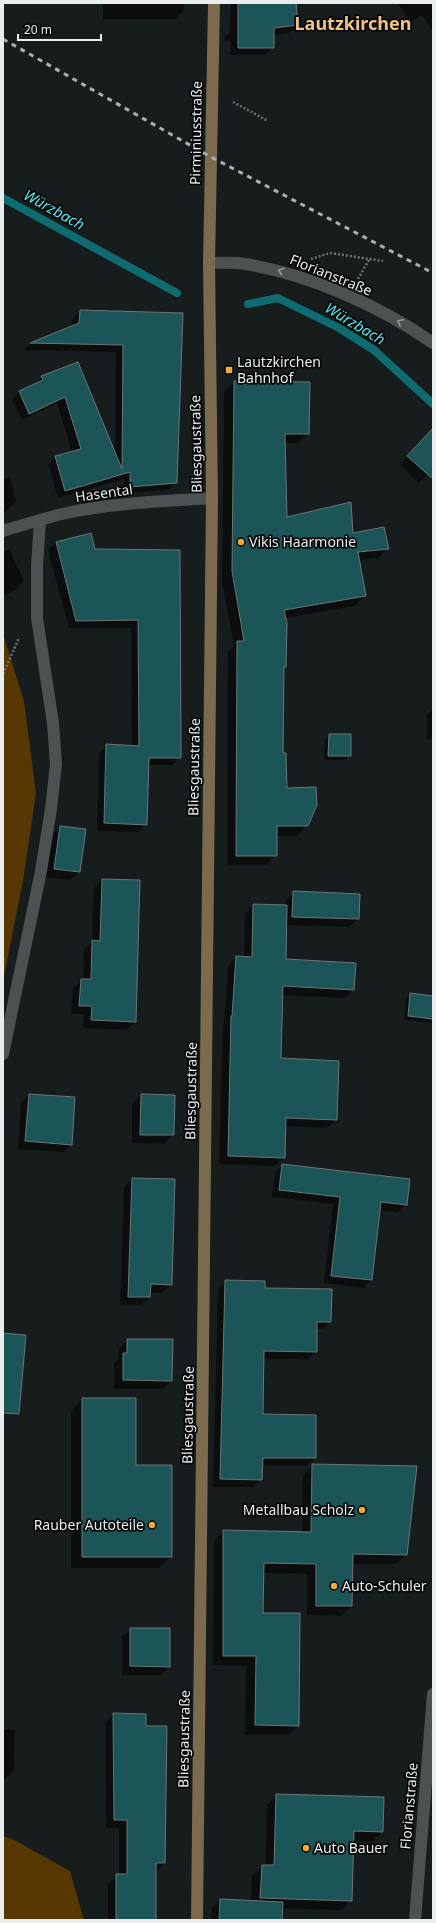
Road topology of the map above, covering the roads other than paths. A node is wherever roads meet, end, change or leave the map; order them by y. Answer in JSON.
{"nodes":[{"id":1,"x":214,"y":3,"type":"edge"},
{"id":2,"x":209,"y":263,"type":"junction"},
{"id":3,"x":433,"y":343,"type":"edge"},
{"id":4,"x":212,"y":498,"type":"junction"},
{"id":5,"x":40,"y":520,"type":"junction"},
{"id":6,"x":3,"y":531,"type":"edge"},
{"id":7,"x":3,"y":1054,"type":"edge"},
{"id":8,"x":433,"y":1694,"type":"edge"},
{"id":9,"x":197,"y":1920,"type":"edge"},
{"id":10,"x":415,"y":1920,"type":"edge"}],
"edges":[{"from":1,"to":2,"type":"main road","name":"Pirminiusstraße"},
{"from":3,"to":2,"type":"street","name":"Florianstraße","one_way":true},
{"from":2,"to":4,"type":"main road","name":"Bliesgaustraße"},
{"from":4,"to":5,"type":"street","name":"Hasental"},
{"from":4,"to":9,"type":"main road","name":"Bliesgaustraße"},
{"from":5,"to":6,"type":"street","name":"Hasental"},
{"from":5,"to":7,"type":"street"},
{"from":8,"to":10,"type":"street","name":"Florianstraße"}]}
